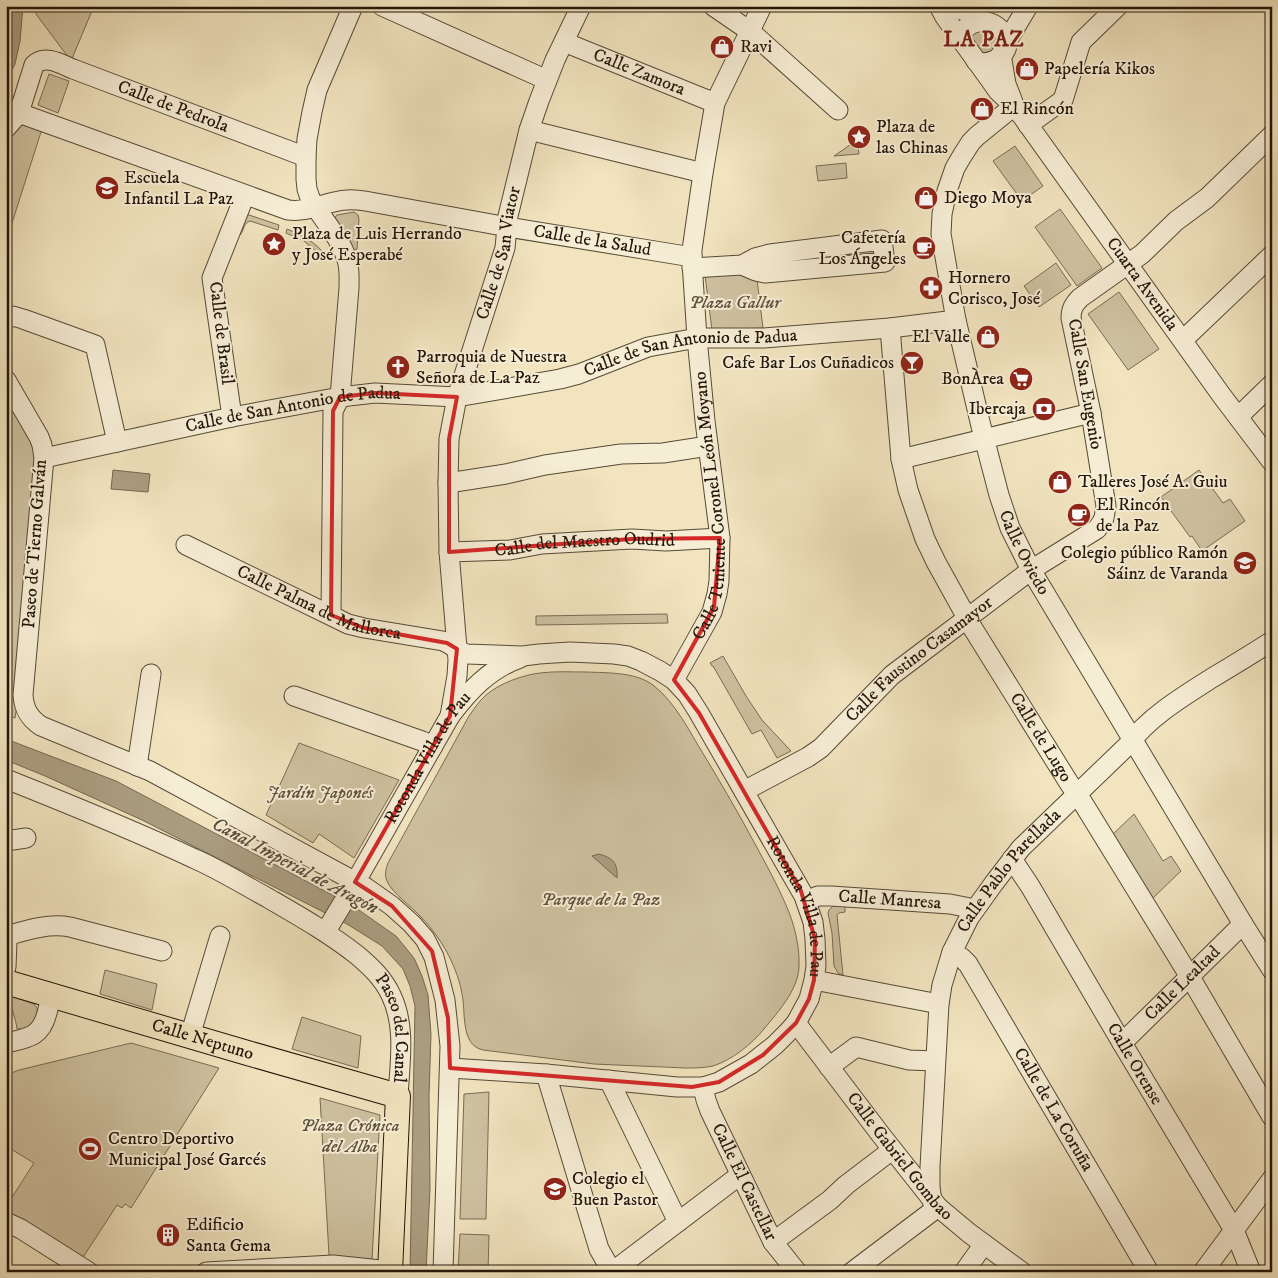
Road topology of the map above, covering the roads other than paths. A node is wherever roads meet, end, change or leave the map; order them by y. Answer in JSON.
{"nodes":[{"id":1,"x":353,"y":6,"type":"edge"},
{"id":2,"x":382,"y":6,"type":"edge"},
{"id":3,"x":713,"y":6,"type":"edge"},
{"id":4,"x":762,"y":6,"type":"edge"},
{"id":5,"x":939,"y":6,"type":"edge"},
{"id":6,"x":950,"y":6,"type":"edge"},
{"id":7,"x":1013,"y":6,"type":"edge"},
{"id":8,"x":1028,"y":6,"type":"edge"},
{"id":9,"x":1118,"y":6,"type":"edge"},
{"id":10,"x":573,"y":9,"type":"edge"},
{"id":11,"x":985,"y":16,"type":"junction"},
{"id":12,"x":751,"y":32,"type":"junction"},
{"id":13,"x":960,"y":37,"type":"junction"},
{"id":14,"x":564,"y":42,"type":"junction"},
{"id":15,"x":1004,"y":48,"type":"junction"},
{"id":16,"x":976,"y":61,"type":"junction"},
{"id":17,"x":547,"y":80,"type":"junction"},
{"id":18,"x":715,"y":103,"type":"junction"},
{"id":19,"x":1014,"y":106,"type":"junction"},
{"id":20,"x":838,"y":110,"type":"dead end"},
{"id":21,"x":19,"y":113,"type":"junction"},
{"id":22,"x":1028,"y":125,"type":"junction"},
{"id":23,"x":6,"y":128,"type":"edge"},
{"id":24,"x":530,"y":130,"type":"junction"},
{"id":25,"x":1272,"y":135,"type":"edge"},
{"id":26,"x":306,"y":157,"type":"junction"},
{"id":27,"x":703,"y":173,"type":"junction"},
{"id":28,"x":245,"y":195,"type":"junction"},
{"id":29,"x":316,"y":208,"type":"junction"},
{"id":30,"x":508,"y":227,"type":"junction"},
{"id":31,"x":1272,"y":255,"type":"edge"},
{"id":32,"x":692,"y":262,"type":"junction"},
{"id":33,"x":1128,"y":264,"type":"junction"},
{"id":34,"x":742,"y":265,"type":"junction"},
{"id":35,"x":6,"y":319,"type":"edge"},
{"id":36,"x":956,"y":320,"type":"junction"},
{"id":37,"x":890,"y":328,"type":"junction"},
{"id":38,"x":696,"y":338,"type":"junction"},
{"id":39,"x":1183,"y":340,"type":"junction"},
{"id":40,"x":6,"y":380,"type":"edge"},
{"id":41,"x":1272,"y":384,"type":"edge"},
{"id":42,"x":340,"y":397,"type":"junction"},
{"id":43,"x":457,"y":398,"type":"junction"},
{"id":44,"x":1091,"y":413,"type":"junction"},
{"id":45,"x":232,"y":417,"type":"junction"},
{"id":46,"x":1238,"y":417,"type":"junction"},
{"id":47,"x":984,"y":439,"type":"junction"},
{"id":48,"x":117,"y":442,"type":"junction"},
{"id":49,"x":708,"y":446,"type":"junction"},
{"id":50,"x":44,"y":458,"type":"junction"},
{"id":51,"x":900,"y":459,"type":"junction"},
{"id":52,"x":1272,"y":462,"type":"edge"},
{"id":53,"x":448,"y":483,"type":"junction"},
{"id":54,"x":1096,"y":529,"type":"joint"},
{"id":55,"x":720,"y":538,"type":"junction"},
{"id":56,"x":186,"y":545,"type":"dead end"},
{"id":57,"x":449,"y":552,"type":"junction"},
{"id":58,"x":1031,"y":570,"type":"junction"},
{"id":59,"x":332,"y":615,"type":"junction"},
{"id":60,"x":968,"y":619,"type":"junction"},
{"id":61,"x":1272,"y":641,"type":"edge"},
{"id":62,"x":457,"y":649,"type":"junction"},
{"id":63,"x":523,"y":656,"type":"junction"},
{"id":64,"x":151,"y":674,"type":"dead end"},
{"id":65,"x":674,"y":680,"type":"junction"},
{"id":66,"x":294,"y":696,"type":"dead end"},
{"id":67,"x":450,"y":716,"type":"junction"},
{"id":68,"x":1133,"y":739,"type":"junction"},
{"id":69,"x":433,"y":746,"type":"junction"},
{"id":70,"x":137,"y":766,"type":"junction"},
{"id":71,"x":6,"y":779,"type":"edge"},
{"id":72,"x":744,"y":791,"type":"junction"},
{"id":73,"x":1078,"y":794,"type":"junction"},
{"id":74,"x":26,"y":838,"type":"dead end"},
{"id":75,"x":6,"y":841,"type":"edge"},
{"id":76,"x":1012,"y":859,"type":"junction"},
{"id":77,"x":351,"y":890,"type":"junction"},
{"id":78,"x":806,"y":901,"type":"junction"},
{"id":79,"x":975,"y":909,"type":"junction"},
{"id":80,"x":1243,"y":924,"type":"junction"},
{"id":81,"x":329,"y":925,"type":"junction"},
{"id":82,"x":6,"y":936,"type":"edge"},
{"id":83,"x":220,"y":936,"type":"dead end"},
{"id":84,"x":162,"y":951,"type":"dead end"},
{"id":85,"x":952,"y":952,"type":"junction"},
{"id":86,"x":1272,"y":970,"type":"edge"},
{"id":87,"x":1190,"y":977,"type":"junction"},
{"id":88,"x":6,"y":978,"type":"edge"},
{"id":89,"x":814,"y":980,"type":"junction"},
{"id":90,"x":47,"y":994,"type":"junction"},
{"id":91,"x":939,"y":1004,"type":"junction"},
{"id":92,"x":796,"y":1023,"type":"junction"},
{"id":93,"x":190,"y":1036,"type":"junction"},
{"id":94,"x":1122,"y":1043,"type":"junction"},
{"id":95,"x":6,"y":1044,"type":"edge"},
{"id":96,"x":935,"y":1061,"type":"junction"},
{"id":97,"x":829,"y":1067,"type":"junction"},
{"id":98,"x":450,"y":1068,"type":"junction"},
{"id":99,"x":546,"y":1074,"type":"junction"},
{"id":100,"x":609,"y":1080,"type":"junction"},
{"id":101,"x":703,"y":1087,"type":"junction"},
{"id":102,"x":398,"y":1096,"type":"junction"},
{"id":103,"x":1272,"y":1117,"type":"edge"},
{"id":104,"x":892,"y":1150,"type":"junction"},
{"id":105,"x":740,"y":1175,"type":"junction"},
{"id":106,"x":1272,"y":1179,"type":"edge"},
{"id":107,"x":935,"y":1204,"type":"junction"},
{"id":108,"x":6,"y":1222,"type":"edge"},
{"id":109,"x":678,"y":1222,"type":"junction"},
{"id":110,"x":1234,"y":1230,"type":"junction"},
{"id":111,"x":773,"y":1242,"type":"junction"},
{"id":112,"x":984,"y":1244,"type":"junction"},
{"id":113,"x":390,"y":1271,"type":"edge"},
{"id":114,"x":89,"y":1272,"type":"edge"},
{"id":115,"x":206,"y":1272,"type":"edge"},
{"id":116,"x":443,"y":1272,"type":"edge"},
{"id":117,"x":612,"y":1272,"type":"edge"},
{"id":118,"x":797,"y":1272,"type":"edge"},
{"id":119,"x":852,"y":1272,"type":"edge"},
{"id":120,"x":964,"y":1272,"type":"edge"},
{"id":121,"x":1022,"y":1272,"type":"edge"},
{"id":122,"x":1149,"y":1272,"type":"edge"},
{"id":123,"x":1203,"y":1272,"type":"edge"},
{"id":124,"x":1251,"y":1272,"type":"edge"}],
"edges":[{"from":1,"to":26,"type":"street"},
{"from":2,"to":17,"type":"street"},
{"from":3,"to":12,"type":"street"},
{"from":4,"to":12,"type":"street","name":"Calle Teniente Coronel León Moyano"},
{"from":5,"to":13,"type":"street"},
{"from":6,"to":11,"type":"street"},
{"from":7,"to":11,"type":"street"},
{"from":8,"to":15,"type":"street"},
{"from":9,"to":22,"type":"street"},
{"from":10,"to":14,"type":"street","name":"Calle de San Viator"},
{"from":11,"to":13,"type":"street"},
{"from":11,"to":15,"type":"street"},
{"from":12,"to":18,"type":"street","name":"Calle Teniente Coronel León Moyano"},
{"from":12,"to":20,"type":"street"},
{"from":13,"to":16,"type":"street"},
{"from":14,"to":17,"type":"street","name":"Calle de San Viator"},
{"from":14,"to":18,"type":"street","name":"Calle Zamora"},
{"from":15,"to":16,"type":"street"},
{"from":15,"to":19,"type":"street","name":"Cuarta Avenida"},
{"from":16,"to":19,"type":"street","name":"Cuarta Avenida"},
{"from":17,"to":24,"type":"street","name":"Calle de San Viator"},
{"from":18,"to":27,"type":"street","name":"Calle Teniente Coronel León Moyano"},
{"from":19,"to":22,"type":"street","name":"Cuarta Avenida"},
{"from":19,"to":36,"type":"street","name":"Calle Oviedo"},
{"from":21,"to":23,"type":"street"},
{"from":21,"to":26,"type":"street","name":"Calle de Pedrola"},
{"from":21,"to":28,"type":"street","name":"Calle de la Salud"},
{"from":22,"to":33,"type":"street","name":"Cuarta Avenida"},
{"from":24,"to":27,"type":"street"},
{"from":24,"to":30,"type":"street","name":"Calle de San Viator"},
{"from":25,"to":33,"type":"street"},
{"from":26,"to":29,"type":"street"},
{"from":27,"to":32,"type":"street","name":"Calle Teniente Coronel León Moyano"},
{"from":28,"to":29,"type":"street","name":"Calle de la Salud"},
{"from":28,"to":45,"type":"street","name":"Calle de Brasil"},
{"from":29,"to":30,"type":"street","name":"Calle de la Salud"},
{"from":29,"to":42,"type":"street"},
{"from":30,"to":32,"type":"street","name":"Calle de la Salud"},
{"from":30,"to":43,"type":"street","name":"Calle de San Viator"},
{"from":31,"to":39,"type":"street"},
{"from":32,"to":34,"type":"street"},
{"from":32,"to":38,"type":"street","name":"Calle Teniente Coronel León Moyano"},
{"from":33,"to":39,"type":"street","name":"Cuarta Avenida"},
{"from":33,"to":44,"type":"street","name":"Calle San Eugenio"},
{"from":34,"to":34,"type":"street"},
{"from":35,"to":48,"type":"street"},
{"from":36,"to":37,"type":"street","name":"Calle de San Antonio de Padua"},
{"from":36,"to":47,"type":"street","name":"Calle Oviedo"},
{"from":37,"to":38,"type":"street","name":"Calle de San Antonio de Padua"},
{"from":37,"to":51,"type":"street","name":"Calle de Lugo"},
{"from":38,"to":43,"type":"street","name":"Calle de San Antonio de Padua"},
{"from":38,"to":49,"type":"street","name":"Calle Teniente Coronel León Moyano"},
{"from":39,"to":46,"type":"street","name":"Cuarta Avenida"},
{"from":40,"to":50,"type":"street","name":"Paseo de Tierno Galván"},
{"from":41,"to":46,"type":"street"},
{"from":42,"to":43,"type":"street","name":"Calle de San Antonio de Padua"},
{"from":42,"to":45,"type":"street","name":"Calle de San Antonio de Padua"},
{"from":42,"to":59,"type":"street"},
{"from":43,"to":53,"type":"street","name":"Calle de San Viator"},
{"from":44,"to":47,"type":"street"},
{"from":44,"to":54,"type":"street","name":"Calle San Eugenio"},
{"from":45,"to":48,"type":"street","name":"Calle de San Antonio de Padua"},
{"from":46,"to":52,"type":"street","name":"Cuarta Avenida"},
{"from":47,"to":51,"type":"street"},
{"from":47,"to":58,"type":"street","name":"Calle Oviedo"},
{"from":48,"to":50,"type":"street","name":"Calle de San Antonio de Padua"},
{"from":49,"to":53,"type":"street"},
{"from":49,"to":55,"type":"street","name":"Calle Teniente Coronel León Moyano"},
{"from":50,"to":70,"type":"street","name":"Paseo de Tierno Galván"},
{"from":51,"to":60,"type":"street","name":"Calle de Lugo"},
{"from":53,"to":57,"type":"street","name":"Calle de San Viator"},
{"from":54,"to":58,"type":"street","name":"Calle Faustino Casamayor"},
{"from":55,"to":57,"type":"street","name":"Calle del Maestro Oudrid"},
{"from":55,"to":65,"type":"street","name":"Calle Teniente Coronel León Moyano"},
{"from":56,"to":59,"type":"street","name":"Calle Palma de Mallorca"},
{"from":57,"to":62,"type":"street","name":"Calle de San Viator"},
{"from":58,"to":60,"type":"street","name":"Calle Faustino Casamayor"},
{"from":58,"to":68,"type":"street","name":"Calle Oviedo"},
{"from":59,"to":62,"type":"street","name":"Calle Palma de Mallorca"},
{"from":60,"to":72,"type":"street","name":"Calle Faustino Casamayor"},
{"from":60,"to":73,"type":"street","name":"Calle de Lugo"},
{"from":61,"to":68,"type":"street","name":"Calle Pablo Parellada"},
{"from":62,"to":63,"type":"street","name":"Rotonda Villa de Pau"},
{"from":62,"to":67,"type":"street","name":"Calle de San Viator"},
{"from":63,"to":65,"type":"street","name":"Rotonda Villa de Pau"},
{"from":63,"to":67,"type":"street","name":"Rotonda Villa de Pau"},
{"from":64,"to":70,"type":"street"},
{"from":65,"to":72,"type":"street","name":"Rotonda Villa de Pau"},
{"from":66,"to":69,"type":"street"},
{"from":67,"to":69,"type":"street","name":"Rotonda Villa de Pau"},
{"from":68,"to":73,"type":"street","name":"Calle Pablo Parellada"},
{"from":68,"to":80,"type":"street","name":"Calle Oviedo"},
{"from":69,"to":77,"type":"street","name":"Rotonda Villa de Pau"},
{"from":70,"to":77,"type":"street","name":"Paseo de Tierno Galván"},
{"from":71,"to":81,"type":"street","name":"Paseo del Canal"},
{"from":72,"to":78,"type":"street","name":"Rotonda Villa de Pau"},
{"from":73,"to":76,"type":"street","name":"Calle Pablo Parellada"},
{"from":73,"to":87,"type":"street","name":"Calle de Lugo"},
{"from":74,"to":75,"type":"street"},
{"from":76,"to":79,"type":"street","name":"Calle Pablo Parellada"},
{"from":76,"to":94,"type":"street","name":"Calle Orense"},
{"from":77,"to":81,"type":"street","name":"Rotonda Villa de Pau"},
{"from":77,"to":98,"type":"street"},
{"from":78,"to":79,"type":"street","name":"Calle Manresa"},
{"from":78,"to":89,"type":"street","name":"Rotonda Villa de Pau"},
{"from":79,"to":85,"type":"street","name":"Calle Pablo Parellada"},
{"from":80,"to":86,"type":"street","name":"Calle Oviedo"},
{"from":80,"to":87,"type":"street","name":"Calle Lealtad"},
{"from":81,"to":102,"type":"street","name":"Paseo del Canal"},
{"from":82,"to":84,"type":"street"},
{"from":82,"to":88,"type":"street"},
{"from":83,"to":93,"type":"street"},
{"from":85,"to":91,"type":"street","name":"Calle Pablo Parellada"},
{"from":85,"to":122,"type":"street","name":"Calle de La Coruña"},
{"from":87,"to":94,"type":"street","name":"Calle Lealtad"},
{"from":87,"to":103,"type":"street","name":"Calle de Lugo"},
{"from":88,"to":90,"type":"main road","name":"Calle Neptuno"},
{"from":89,"to":91,"type":"street"},
{"from":89,"to":92,"type":"street","name":"Rotonda Villa de Pau"},
{"from":90,"to":93,"type":"main road","name":"Calle Neptuno"},
{"from":90,"to":95,"type":"street"},
{"from":91,"to":96,"type":"street","name":"Calle Pablo Parellada"},
{"from":92,"to":97,"type":"street","name":"Calle Gabriel Gombao"},
{"from":92,"to":101,"type":"street","name":"Rotonda Villa de Pau"},
{"from":93,"to":102,"type":"main road","name":"Calle Neptuno"},
{"from":94,"to":110,"type":"street","name":"Calle Orense"},
{"from":96,"to":97,"type":"street"},
{"from":96,"to":107,"type":"street","name":"Calle Pablo Parellada"},
{"from":97,"to":104,"type":"street","name":"Calle Gabriel Gombao"},
{"from":98,"to":99,"type":"street","name":"Rotonda Villa de Pau"},
{"from":98,"to":116,"type":"street"},
{"from":99,"to":100,"type":"street","name":"Rotonda Villa de Pau"},
{"from":99,"to":117,"type":"street"},
{"from":100,"to":101,"type":"street","name":"Rotonda Villa de Pau"},
{"from":100,"to":109,"type":"street"},
{"from":101,"to":105,"type":"street","name":"Calle El Castellar"},
{"from":102,"to":113,"type":"main road","name":"Paseo del Canal"},
{"from":104,"to":107,"type":"street","name":"Calle Gabriel Gombao"},
{"from":104,"to":111,"type":"street"},
{"from":105,"to":109,"type":"street"},
{"from":105,"to":111,"type":"street","name":"Calle El Castellar"},
{"from":106,"to":110,"type":"street"},
{"from":107,"to":112,"type":"street","name":"Calle Gabriel Gombao"},
{"from":107,"to":119,"type":"street"},
{"from":108,"to":114,"type":"street"},
{"from":109,"to":117,"type":"street"},
{"from":110,"to":123,"type":"street"},
{"from":110,"to":124,"type":"street","name":"Calle Orense"},
{"from":111,"to":118,"type":"street","name":"Calle El Castellar"},
{"from":112,"to":120,"type":"street"},
{"from":112,"to":121,"type":"street","name":"Calle Gabriel Gombao"},
{"from":113,"to":115,"type":"street"}]}
